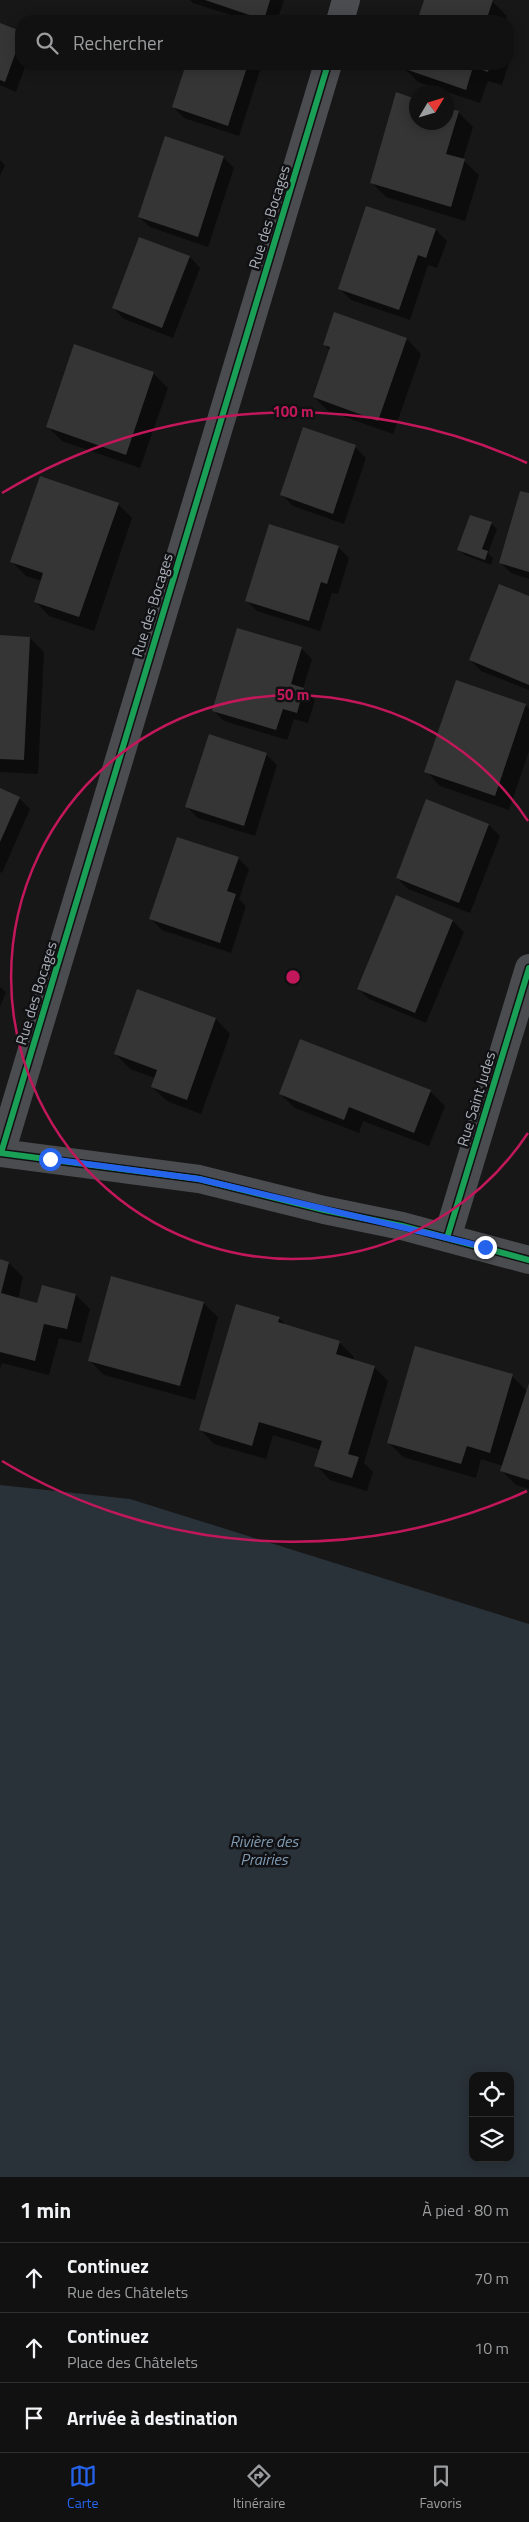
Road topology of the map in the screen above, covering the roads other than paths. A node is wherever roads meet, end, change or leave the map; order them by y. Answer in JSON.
{"nodes":[{"id":1,"x":346,"y":0,"type":"edge"},
{"id":2,"x":342,"y":15,"type":"edge"},
{"id":3,"x":326,"y":70,"type":"edge"},
{"id":4,"x":529,"y":968,"type":"edge"},
{"id":5,"x":0,"y":1153,"type":"edge"},
{"id":6,"x":447,"y":1238,"type":"junction"},
{"id":7,"x":529,"y":1260,"type":"edge"}],
"edges":[{"from":1,"to":2,"type":"street"},
{"from":3,"to":5,"type":"street","name":"Rue des Bocages"},
{"from":4,"to":6,"type":"street","name":"Rue Saint Judes"},
{"from":5,"to":6,"type":"street"},
{"from":6,"to":7,"type":"street"}]}
